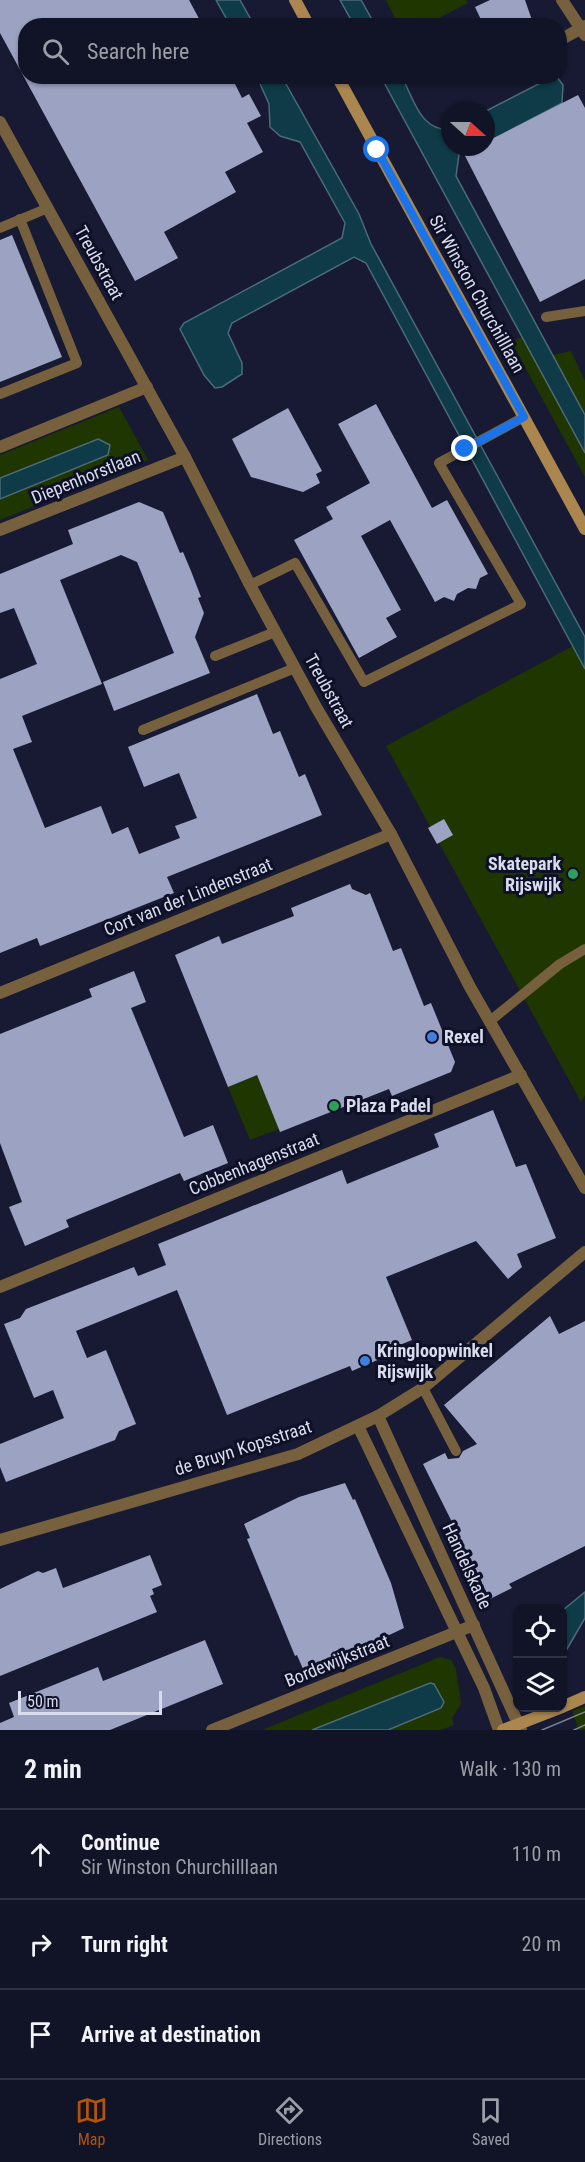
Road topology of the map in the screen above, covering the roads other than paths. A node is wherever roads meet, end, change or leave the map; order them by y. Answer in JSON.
{"nodes":[{"id":1,"x":295,"y":0,"type":"edge"},
{"id":2,"x":562,"y":0,"type":"edge"},
{"id":3,"x":305,"y":18,"type":"edge"},
{"id":4,"x":583,"y":30,"type":"edge"},
{"id":5,"x":567,"y":37,"type":"edge"},
{"id":6,"x":341,"y":84,"type":"edge"},
{"id":7,"x":0,"y":122,"type":"edge"},
{"id":8,"x":48,"y":208,"type":"junction"},
{"id":9,"x":20,"y":219,"type":"junction"},
{"id":10,"x":0,"y":228,"type":"edge"},
{"id":11,"x":585,"y":312,"type":"edge"},
{"id":12,"x":546,"y":317,"type":"dead end"},
{"id":13,"x":147,"y":387,"type":"junction"},
{"id":14,"x":0,"y":394,"type":"edge"},
{"id":15,"x":524,"y":417,"type":"junction"},
{"id":16,"x":0,"y":447,"type":"edge"},
{"id":17,"x":185,"y":457,"type":"junction"},
{"id":18,"x":585,"y":529,"type":"edge"},
{"id":19,"x":0,"y":530,"type":"edge"},
{"id":20,"x":250,"y":585,"type":"junction"},
{"id":21,"x":275,"y":632,"type":"junction"},
{"id":22,"x":215,"y":656,"type":"dead end"},
{"id":23,"x":295,"y":668,"type":"junction"},
{"id":24,"x":143,"y":730,"type":"dead end"},
{"id":25,"x":390,"y":834,"type":"junction"},
{"id":26,"x":585,"y":949,"type":"edge"},
{"id":27,"x":0,"y":993,"type":"edge"},
{"id":28,"x":490,"y":1021,"type":"junction"},
{"id":29,"x":521,"y":1075,"type":"junction"},
{"id":30,"x":585,"y":1188,"type":"edge"},
{"id":31,"x":585,"y":1252,"type":"edge"},
{"id":32,"x":0,"y":1287,"type":"edge"},
{"id":33,"x":423,"y":1388,"type":"junction"},
{"id":34,"x":378,"y":1416,"type":"junction"},
{"id":35,"x":358,"y":1426,"type":"junction"},
{"id":36,"x":456,"y":1451,"type":"dead end"},
{"id":37,"x":0,"y":1540,"type":"edge"},
{"id":38,"x":474,"y":1625,"type":"junction"},
{"id":39,"x":456,"y":1633,"type":"junction"},
{"id":40,"x":585,"y":1696,"type":"edge"},
{"id":41,"x":567,"y":1704,"type":"edge"},
{"id":42,"x":551,"y":1712,"type":"edge"},
{"id":43,"x":520,"y":1727,"type":"edge"},
{"id":44,"x":212,"y":1730,"type":"edge"},
{"id":45,"x":501,"y":1730,"type":"edge"}],
"edges":[{"from":1,"to":3,"type":"street"},
{"from":2,"to":4,"type":"street"},
{"from":4,"to":5,"type":"street"},
{"from":6,"to":15,"type":"street","name":"Sir Winston Churchilllaan"},
{"from":7,"to":8,"type":"street","name":"Treubstraat"},
{"from":8,"to":9,"type":"lane"},
{"from":8,"to":13,"type":"street","name":"Treubstraat"},
{"from":9,"to":10,"type":"lane"},
{"from":9,"to":14,"type":"lane"},
{"from":11,"to":12,"type":"lane"},
{"from":13,"to":16,"type":"street"},
{"from":13,"to":17,"type":"street","name":"Treubstraat"},
{"from":15,"to":18,"type":"street","name":"Sir Winston Churchilllaan"},
{"from":15,"to":20,"type":"lane"},
{"from":17,"to":19,"type":"street","name":"Diepenhorstlaan"},
{"from":17,"to":20,"type":"street","name":"Treubstraat"},
{"from":20,"to":21,"type":"street","name":"Treubstraat"},
{"from":21,"to":22,"type":"lane"},
{"from":21,"to":23,"type":"street","name":"Treubstraat"},
{"from":23,"to":24,"type":"lane"},
{"from":23,"to":25,"type":"street","name":"Treubstraat"},
{"from":25,"to":27,"type":"street","name":"Cort van der Lindenstraat"},
{"from":25,"to":28,"type":"street","name":"Treubstraat"},
{"from":26,"to":28,"type":"lane"},
{"from":28,"to":29,"type":"street","name":"Treubstraat"},
{"from":29,"to":30,"type":"street","name":"Treubstraat"},
{"from":29,"to":32,"type":"street","name":"Cobbenhagenstraat"},
{"from":31,"to":33,"type":"street","name":"de Bruyn Kopsstraat"},
{"from":33,"to":34,"type":"street","name":"de Bruyn Kopsstraat"},
{"from":33,"to":36,"type":"lane"},
{"from":34,"to":35,"type":"street","name":"de Bruyn Kopsstraat"},
{"from":34,"to":38,"type":"street","name":"Handelskade"},
{"from":35,"to":37,"type":"street","name":"de Bruyn Kopsstraat"},
{"from":35,"to":39,"type":"street"},
{"from":38,"to":39,"type":"street","name":"Bordewijkstraat"},
{"from":38,"to":43,"type":"street","name":"Handelskade"},
{"from":39,"to":44,"type":"street","name":"Bordewijkstraat"},
{"from":39,"to":45,"type":"street"},
{"from":40,"to":41,"type":"street"},
{"from":42,"to":43,"type":"street"},
{"from":43,"to":45,"type":"street"}]}
